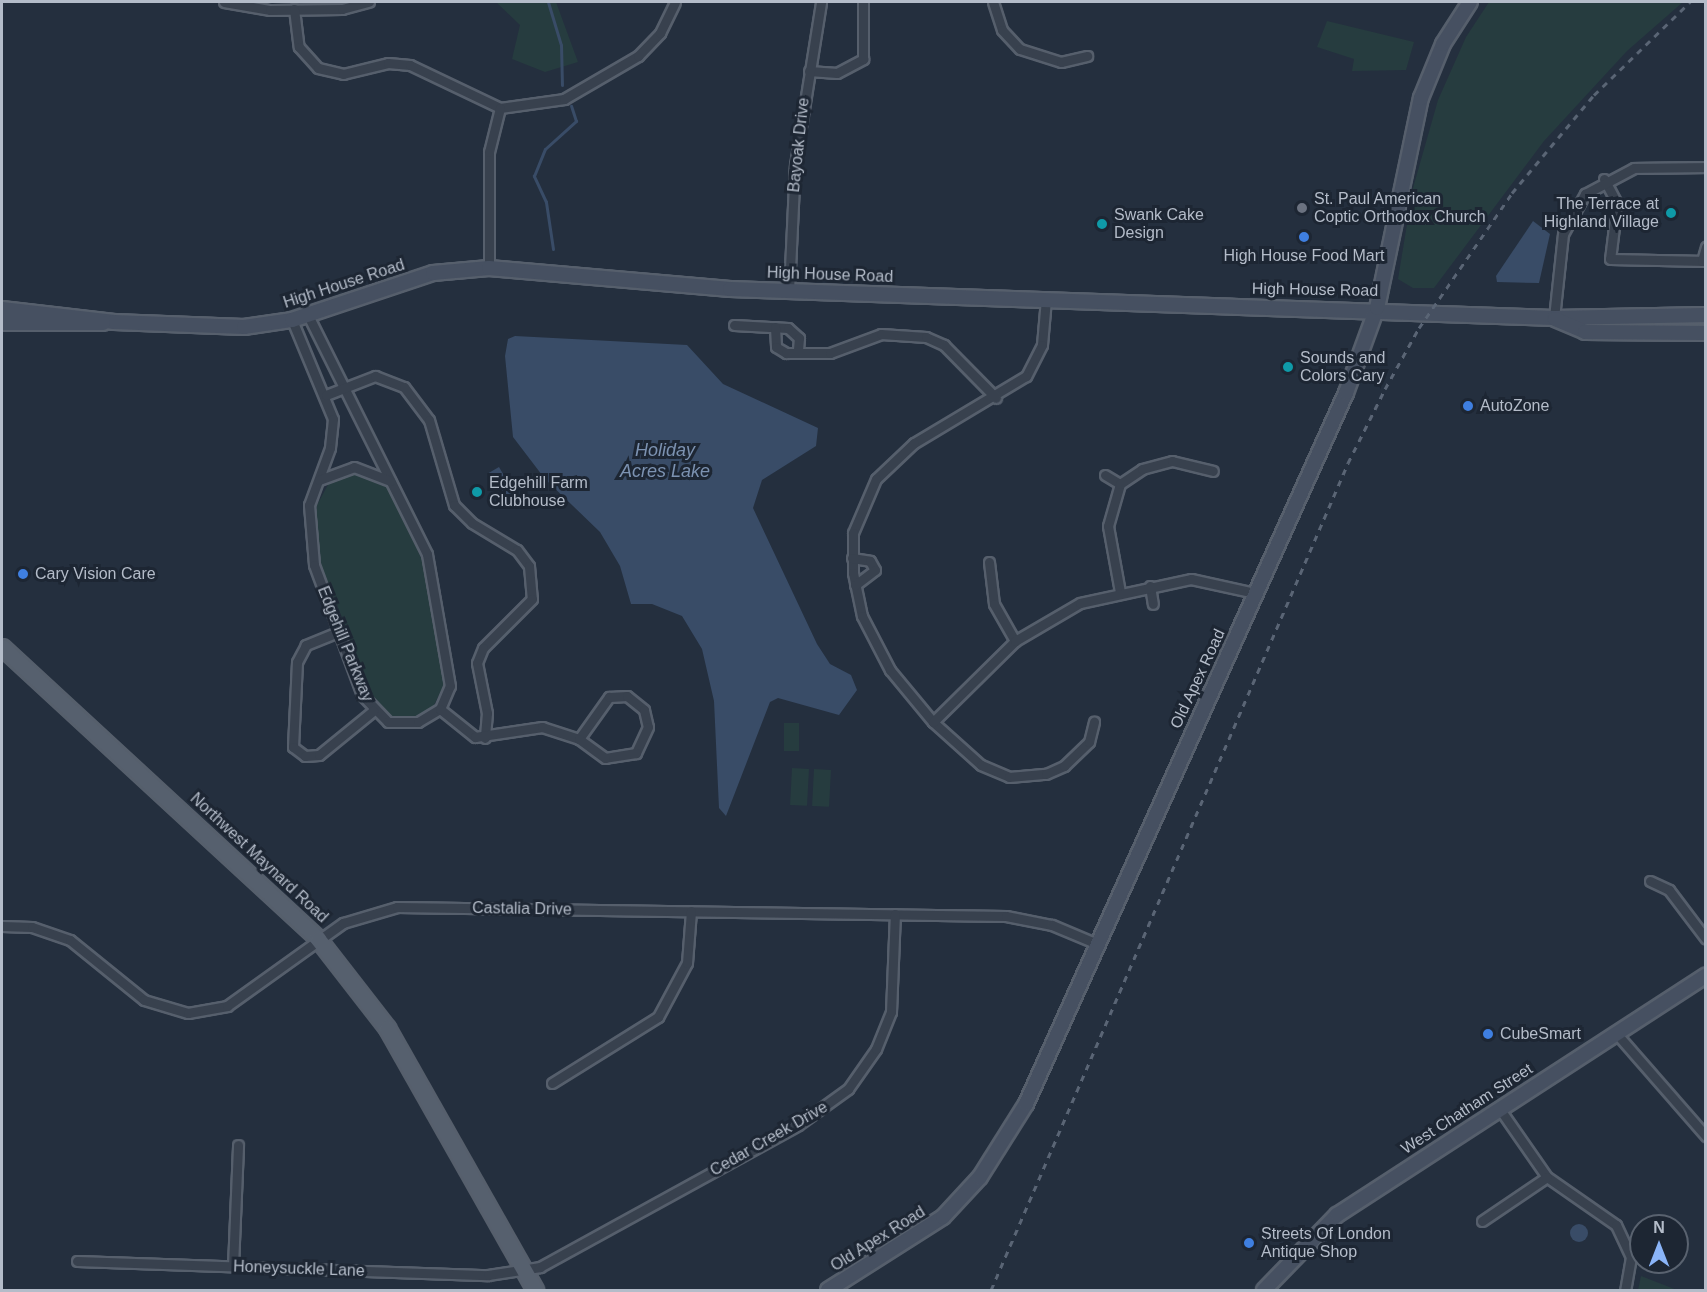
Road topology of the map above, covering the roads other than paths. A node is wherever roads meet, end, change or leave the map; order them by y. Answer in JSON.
{"nodes":[{"id":1,"x":224,"y":2,"type":"edge"},
{"id":2,"x":369,"y":2,"type":"edge"},
{"id":3,"x":675,"y":2,"type":"edge"},
{"id":4,"x":821,"y":2,"type":"edge"},
{"id":5,"x":863,"y":2,"type":"edge"},
{"id":6,"x":993,"y":2,"type":"edge"},
{"id":7,"x":1470,"y":2,"type":"edge"},
{"id":8,"x":294,"y":9,"type":"junction"},
{"id":9,"x":1087,"y":56,"type":"dead end"},
{"id":10,"x":809,"y":71,"type":"junction"},
{"id":11,"x":500,"y":108,"type":"junction"},
{"id":12,"x":1706,"y":167,"type":"edge"},
{"id":13,"x":1604,"y":179,"type":"junction"},
{"id":14,"x":1706,"y":247,"type":"edge"},
{"id":15,"x":1704,"y":261,"type":"edge"},
{"id":16,"x":489,"y":268,"type":"junction"},
{"id":17,"x":789,"y":290,"type":"junction"},
{"id":18,"x":1046,"y":299,"type":"junction"},
{"id":19,"x":1377,"y":308,"type":"junction"},
{"id":20,"x":2,"y":309,"type":"edge"},
{"id":21,"x":308,"y":315,"type":"junction"},
{"id":22,"x":1706,"y":315,"type":"edge"},
{"id":23,"x":1554,"y":318,"type":"junction"},
{"id":24,"x":292,"y":320,"type":"junction"},
{"id":25,"x":114,"y":322,"type":"junction"},
{"id":26,"x":2,"y":323,"type":"edge"},
{"id":27,"x":734,"y":325,"type":"dead end"},
{"id":28,"x":775,"y":327,"type":"junction"},
{"id":29,"x":1706,"y":333,"type":"edge"},
{"id":30,"x":798,"y":350,"type":"junction"},
{"id":31,"x":342,"y":387,"type":"junction"},
{"id":32,"x":326,"y":395,"type":"junction"},
{"id":33,"x":996,"y":398,"type":"junction"},
{"id":34,"x":1213,"y":471,"type":"dead end"},
{"id":35,"x":1105,"y":475,"type":"dead end"},
{"id":36,"x":319,"y":480,"type":"junction"},
{"id":37,"x":390,"y":481,"type":"junction"},
{"id":38,"x":1120,"y":484,"type":"junction"},
{"id":39,"x":852,"y":558,"type":"junction"},
{"id":40,"x":989,"y":562,"type":"dead end"},
{"id":41,"x":855,"y":585,"type":"junction"},
{"id":42,"x":1150,"y":586,"type":"junction"},
{"id":43,"x":1120,"y":592,"type":"junction"},
{"id":44,"x":1255,"y":593,"type":"junction"},
{"id":45,"x":1154,"y":604,"type":"dead end"},
{"id":46,"x":338,"y":632,"type":"junction"},
{"id":47,"x":1015,"y":641,"type":"junction"},
{"id":48,"x":2,"y":647,"type":"edge"},
{"id":49,"x":440,"y":709,"type":"junction"},
{"id":50,"x":373,"y":711,"type":"junction"},
{"id":51,"x":933,"y":722,"type":"junction"},
{"id":52,"x":1094,"y":722,"type":"dead end"},
{"id":53,"x":485,"y":738,"type":"junction"},
{"id":54,"x":579,"y":739,"type":"junction"},
{"id":55,"x":1650,"y":881,"type":"dead end"},
{"id":56,"x":691,"y":911,"type":"junction"},
{"id":57,"x":895,"y":914,"type":"junction"},
{"id":58,"x":2,"y":926,"type":"edge"},
{"id":59,"x":318,"y":939,"type":"junction"},
{"id":60,"x":1706,"y":939,"type":"edge"},
{"id":61,"x":1095,"y":943,"type":"junction"},
{"id":62,"x":1706,"y":975,"type":"edge"},
{"id":63,"x":1616,"y":1033,"type":"junction"},
{"id":64,"x":552,"y":1083,"type":"dead end"},
{"id":65,"x":1499,"y":1108,"type":"junction"},
{"id":66,"x":1706,"y":1136,"type":"edge"},
{"id":67,"x":238,"y":1145,"type":"dead end"},
{"id":68,"x":1546,"y":1177,"type":"junction"},
{"id":69,"x":1482,"y":1221,"type":"dead end"},
{"id":70,"x":76,"y":1261,"type":"dead end"},
{"id":71,"x":233,"y":1266,"type":"junction"},
{"id":72,"x":521,"y":1269,"type":"junction"},
{"id":73,"x":535,"y":1290,"type":"edge"},
{"id":74,"x":828,"y":1290,"type":"edge"},
{"id":75,"x":1264,"y":1290,"type":"edge"},
{"id":76,"x":1625,"y":1290,"type":"edge"}],
"edges":[{"from":1,"to":8,"type":"street"},
{"from":2,"to":8,"type":"street"},
{"from":3,"to":11,"type":"street"},
{"from":4,"to":10,"type":"street","name":"Bayoak Drive"},
{"from":5,"to":10,"type":"street"},
{"from":6,"to":9,"type":"street"},
{"from":7,"to":19,"type":"main road","name":"Old Apex Road"},
{"from":8,"to":11,"type":"street"},
{"from":10,"to":17,"type":"street","name":"Bayoak Drive"},
{"from":11,"to":16,"type":"street"},
{"from":12,"to":13,"type":"street"},
{"from":13,"to":15,"type":"street"},
{"from":13,"to":23,"type":"street"},
{"from":14,"to":15,"type":"street"},
{"from":16,"to":17,"type":"main road","name":"High House Road"},
{"from":16,"to":21,"type":"main road","name":"High House Road"},
{"from":17,"to":18,"type":"main road","name":"High House Road"},
{"from":18,"to":19,"type":"main road","name":"High House Road"},
{"from":18,"to":33,"type":"street"},
{"from":19,"to":23,"type":"main road","name":"High House Road"},
{"from":19,"to":44,"type":"main road","name":"Old Apex Road"},
{"from":20,"to":25,"type":"main road","name":"High House Road"},
{"from":21,"to":24,"type":"main road","name":"High House Road"},
{"from":21,"to":31,"type":"street"},
{"from":22,"to":23,"type":"main road","name":"High House Road"},
{"from":23,"to":29,"type":"main road","name":"High House Road"},
{"from":24,"to":25,"type":"main road","name":"High House Road"},
{"from":24,"to":32,"type":"street","name":"Edgehill Parkway"},
{"from":25,"to":26,"type":"main road","name":"High House Road"},
{"from":27,"to":28,"type":"street"},
{"from":28,"to":30,"type":"street"},
{"from":28,"to":30,"type":"street"},
{"from":30,"to":33,"type":"street"},
{"from":31,"to":32,"type":"street"},
{"from":31,"to":37,"type":"street"},
{"from":31,"to":53,"type":"street"},
{"from":32,"to":36,"type":"street","name":"Edgehill Parkway"},
{"from":33,"to":39,"type":"street"},
{"from":34,"to":38,"type":"street"},
{"from":35,"to":38,"type":"street"},
{"from":36,"to":37,"type":"street"},
{"from":36,"to":46,"type":"street","name":"Edgehill Parkway"},
{"from":37,"to":49,"type":"street"},
{"from":38,"to":43,"type":"street"},
{"from":39,"to":41,"type":"street"},
{"from":39,"to":41,"type":"street"},
{"from":40,"to":47,"type":"street"},
{"from":41,"to":51,"type":"street"},
{"from":42,"to":43,"type":"street"},
{"from":42,"to":44,"type":"street"},
{"from":42,"to":45,"type":"street"},
{"from":43,"to":47,"type":"street"},
{"from":44,"to":61,"type":"main road","name":"Old Apex Road"},
{"from":46,"to":50,"type":"street","name":"Edgehill Parkway"},
{"from":46,"to":50,"type":"street"},
{"from":47,"to":51,"type":"street"},
{"from":48,"to":59,"type":"main road","name":"Northwest Maynard Road"},
{"from":49,"to":50,"type":"street","name":"Edgehill Parkway"},
{"from":49,"to":53,"type":"street"},
{"from":51,"to":52,"type":"street"},
{"from":53,"to":54,"type":"street"},
{"from":54,"to":54,"type":"street"},
{"from":55,"to":60,"type":"street"},
{"from":56,"to":57,"type":"street","name":"Castalia Drive"},
{"from":56,"to":59,"type":"street","name":"Castalia Drive"},
{"from":56,"to":64,"type":"street"},
{"from":57,"to":61,"type":"street","name":"Castalia Drive"},
{"from":57,"to":72,"type":"street","name":"Cedar Creek Drive"},
{"from":58,"to":59,"type":"street","name":"Castalia Drive"},
{"from":59,"to":72,"type":"main road","name":"Northwest Maynard Road"},
{"from":61,"to":74,"type":"main road","name":"Old Apex Road"},
{"from":62,"to":63,"type":"main road","name":"West Chatham Street"},
{"from":63,"to":65,"type":"main road","name":"West Chatham Street"},
{"from":63,"to":66,"type":"street"},
{"from":65,"to":68,"type":"street"},
{"from":65,"to":75,"type":"main road","name":"West Chatham Street"},
{"from":67,"to":71,"type":"street"},
{"from":68,"to":69,"type":"street"},
{"from":68,"to":76,"type":"street"},
{"from":70,"to":71,"type":"street","name":"Honeysuckle Lane"},
{"from":71,"to":72,"type":"street","name":"Honeysuckle Lane"},
{"from":72,"to":73,"type":"main road","name":"Northwest Maynard Road"}]}
